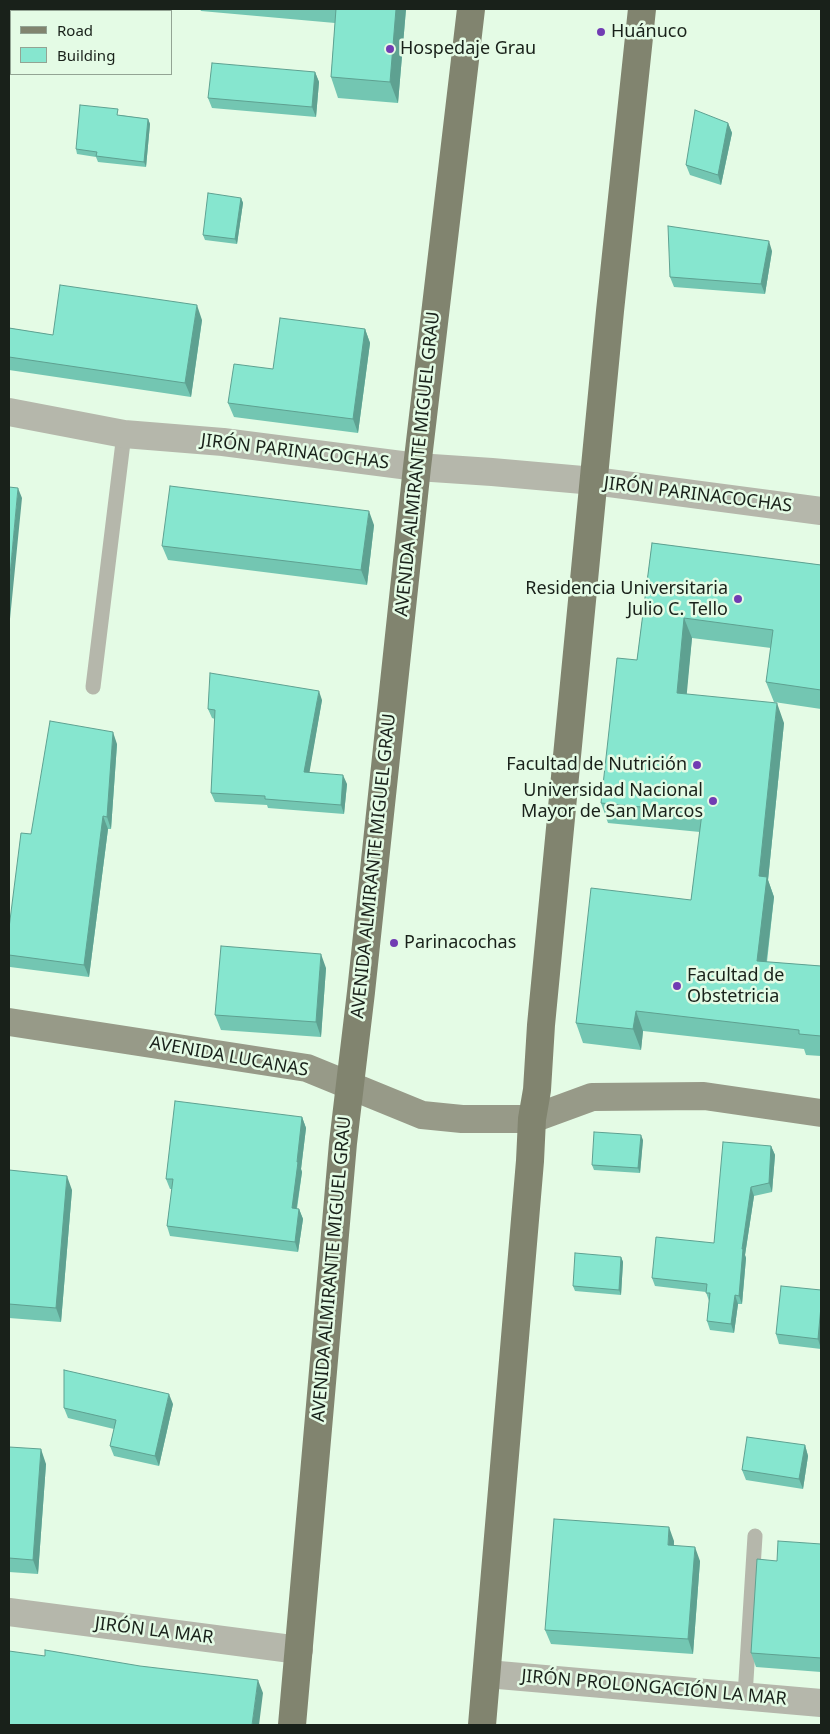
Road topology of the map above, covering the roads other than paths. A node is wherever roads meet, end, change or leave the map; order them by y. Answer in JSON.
{"nodes":[{"id":1,"x":471,"y":9,"type":"edge"},
{"id":2,"x":642,"y":9,"type":"edge"},
{"id":3,"x":9,"y":412,"type":"edge"},
{"id":4,"x":124,"y":434,"type":"junction"},
{"id":5,"x":417,"y":467,"type":"junction"},
{"id":6,"x":594,"y":481,"type":"junction"},
{"id":7,"x":821,"y":511,"type":"edge"},
{"id":8,"x":93,"y":687,"type":"dead end"},
{"id":9,"x":9,"y":1022,"type":"edge"},
{"id":10,"x":349,"y":1086,"type":"junction"},
{"id":11,"x":821,"y":1113,"type":"edge"},
{"id":12,"x":532,"y":1119,"type":"junction"},
{"id":13,"x":755,"y":1536,"type":"dead end"},
{"id":14,"x":9,"y":1612,"type":"edge"},
{"id":15,"x":299,"y":1650,"type":"junction"},
{"id":16,"x":487,"y":1674,"type":"junction"},
{"id":17,"x":745,"y":1696,"type":"junction"},
{"id":18,"x":821,"y":1703,"type":"edge"},
{"id":19,"x":292,"y":1725,"type":"edge"},
{"id":20,"x":482,"y":1725,"type":"edge"}],
"edges":[{"from":1,"to":5,"type":"main road","name":"AVENIDA ALMIRANTE MIGUEL GRAU"},
{"from":2,"to":6,"type":"main road"},
{"from":3,"to":4,"type":"street","name":"JIRÓN PARINACOCHAS"},
{"from":4,"to":5,"type":"street","name":"JIRÓN PARINACOCHAS"},
{"from":4,"to":8,"type":"lane"},
{"from":5,"to":6,"type":"street","name":"JIRÓN PARINACOCHAS"},
{"from":5,"to":10,"type":"main road","name":"AVENIDA ALMIRANTE MIGUEL GRAU"},
{"from":6,"to":7,"type":"street","name":"JIRÓN PARINACOCHAS"},
{"from":6,"to":12,"type":"main road"},
{"from":9,"to":10,"type":"street","name":"AVENIDA LUCANAS"},
{"from":10,"to":12,"type":"street","name":"AVENIDA LUCANAS"},
{"from":10,"to":15,"type":"main road","name":"AVENIDA ALMIRANTE MIGUEL GRAU"},
{"from":11,"to":12,"type":"street"},
{"from":12,"to":16,"type":"main road"},
{"from":13,"to":17,"type":"lane"},
{"from":14,"to":15,"type":"street","name":"JIRÓN LA MAR"},
{"from":15,"to":19,"type":"main road","name":"AVENIDA ALMIRANTE MIGUEL GRAU"},
{"from":16,"to":17,"type":"street","name":"JIRÓN PROLONGACIÓN LA MAR"},
{"from":16,"to":20,"type":"main road"},
{"from":17,"to":18,"type":"street","name":"JIRÓN PROLONGACIÓN LA MAR"}]}
